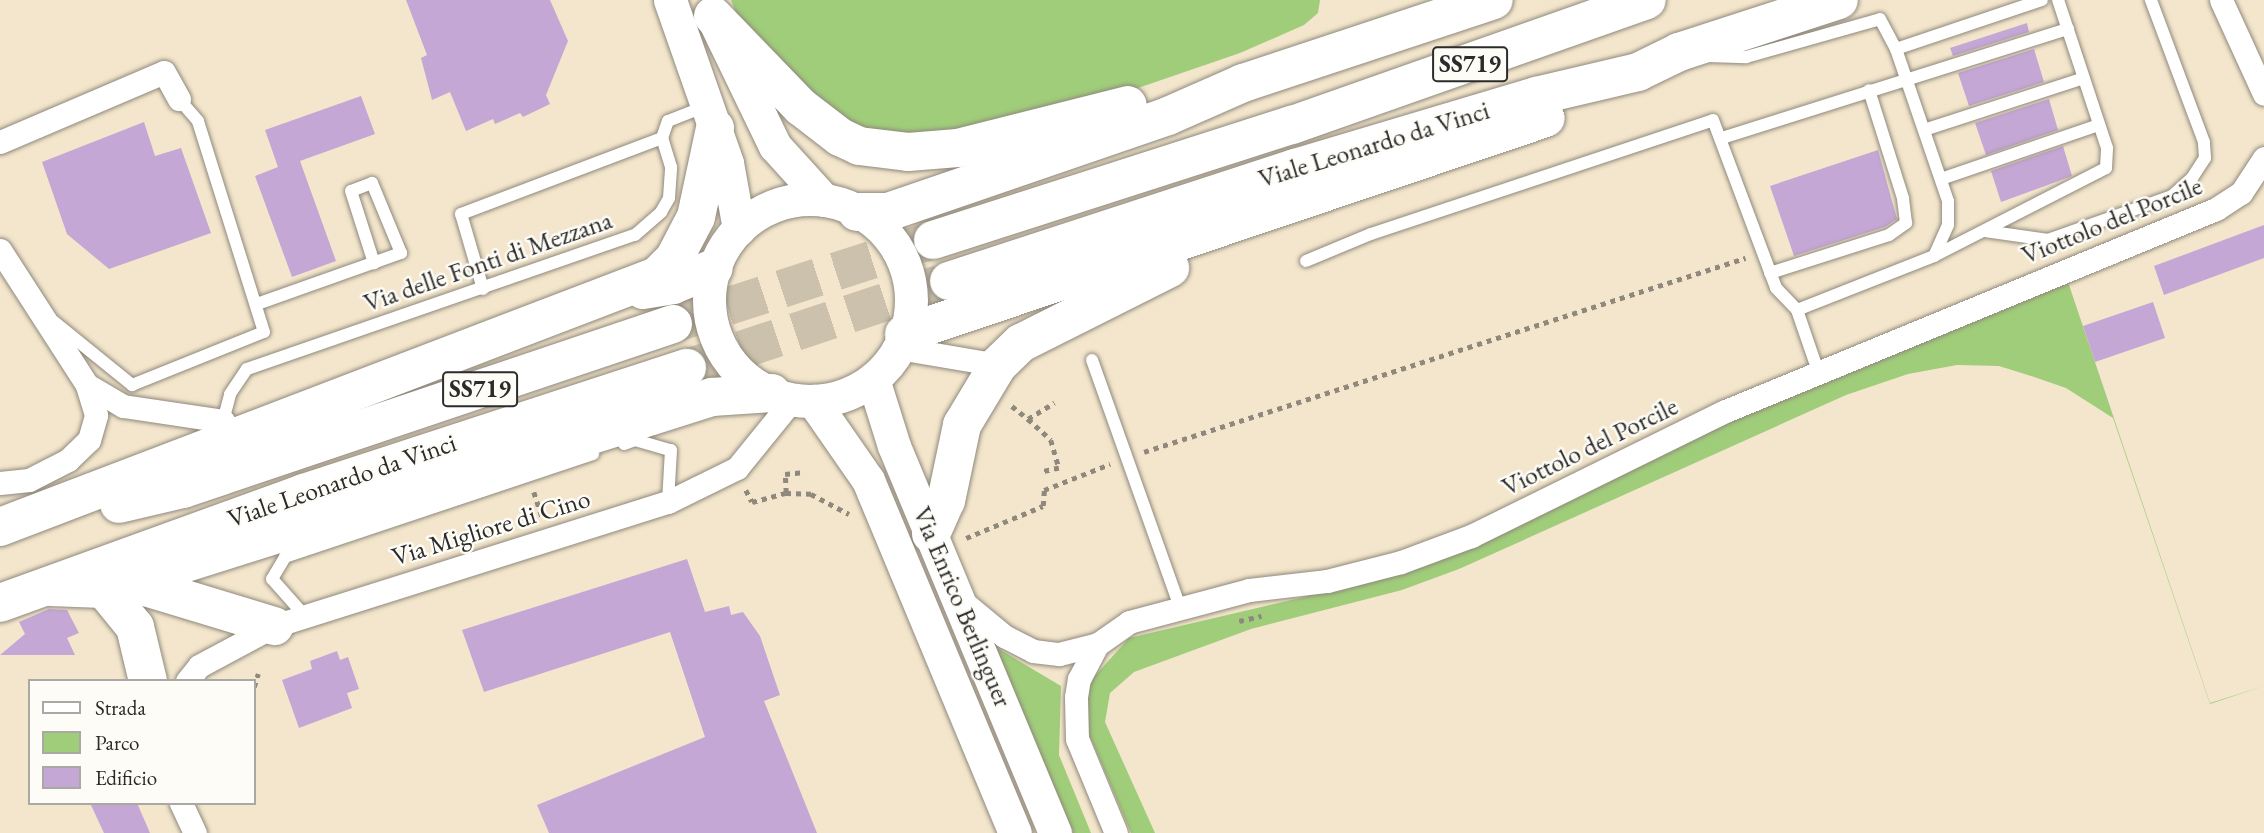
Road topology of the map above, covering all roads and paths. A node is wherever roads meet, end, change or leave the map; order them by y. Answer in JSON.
{"nodes":[{"id":1,"x":657,"y":0,"type":"edge"},
{"id":2,"x":670,"y":0,"type":"edge"},
{"id":3,"x":1494,"y":0,"type":"edge"},
{"id":4,"x":1647,"y":0,"type":"edge"},
{"id":5,"x":1839,"y":0,"type":"edge"},
{"id":6,"x":2042,"y":0,"type":"edge"},
{"id":7,"x":2058,"y":0,"type":"edge"},
{"id":8,"x":2151,"y":0,"type":"edge"},
{"id":9,"x":2221,"y":0,"type":"edge"},
{"id":10,"x":709,"y":8,"type":"edge"},
{"id":11,"x":2068,"y":29,"type":"junction"},
{"id":12,"x":1896,"y":49,"type":"junction"},
{"id":13,"x":1679,"y":52,"type":"junction"},
{"id":14,"x":1638,"y":72,"type":"junction"},
{"id":15,"x":1906,"y":78,"type":"junction"},
{"id":16,"x":2084,"y":78,"type":"junction"},
{"id":17,"x":1237,"y":86,"type":"junction"},
{"id":18,"x":1869,"y":90,"type":"junction"},
{"id":19,"x":2264,"y":94,"type":"edge"},
{"id":20,"x":179,"y":99,"type":"joint"},
{"id":21,"x":712,"y":117,"type":"junction"},
{"id":22,"x":2099,"y":125,"type":"junction"},
{"id":23,"x":1924,"y":130,"type":"junction"},
{"id":24,"x":662,"y":138,"type":"junction"},
{"id":25,"x":1722,"y":138,"type":"junction"},
{"id":26,"x":0,"y":142,"type":"edge"},
{"id":27,"x":2264,"y":158,"type":"edge"},
{"id":28,"x":1373,"y":179,"type":"junction"},
{"id":29,"x":1941,"y":179,"type":"junction"},
{"id":30,"x":841,"y":206,"type":"junction"},
{"id":31,"x":739,"y":229,"type":"junction"},
{"id":32,"x":1985,"y":231,"type":"junction"},
{"id":33,"x":933,"y":240,"type":"tunnel mouth"},
{"id":34,"x":0,"y":250,"type":"edge"},
{"id":35,"x":1763,"y":253,"type":"junction"},
{"id":36,"x":1934,"y":256,"type":"junction"},
{"id":37,"x":1306,"y":261,"type":"dead end"},
{"id":38,"x":374,"y":263,"type":"junction"},
{"id":39,"x":714,"y":268,"type":"junction"},
{"id":40,"x":1770,"y":273,"type":"junction"},
{"id":41,"x":949,"y":281,"type":"tunnel mouth"},
{"id":42,"x":483,"y":289,"type":"junction"},
{"id":43,"x":615,"y":294,"type":"junction"},
{"id":44,"x":257,"y":304,"type":"junction"},
{"id":45,"x":1797,"y":310,"type":"junction"},
{"id":46,"x":43,"y":313,"type":"junction"},
{"id":47,"x":673,"y":324,"type":"tunnel mouth"},
{"id":48,"x":902,"y":341,"type":"junction"},
{"id":49,"x":1092,"y":360,"type":"dead end"},
{"id":50,"x":998,"y":365,"type":"junction"},
{"id":51,"x":687,"y":368,"type":"tunnel mouth"},
{"id":52,"x":1818,"y":371,"type":"junction"},
{"id":53,"x":873,"y":379,"type":"junction"},
{"id":54,"x":87,"y":385,"type":"junction"},
{"id":55,"x":792,"y":398,"type":"junction"},
{"id":56,"x":1028,"y":419,"type":"dead end"},
{"id":57,"x":230,"y":430,"type":"junction"},
{"id":58,"x":1126,"y":458,"type":"junction"},
{"id":59,"x":805,"y":472,"type":"dead end"},
{"id":60,"x":1041,"y":472,"type":"dead end"},
{"id":61,"x":529,"y":476,"type":"junction"},
{"id":62,"x":0,"y":483,"type":"edge"},
{"id":63,"x":786,"y":493,"type":"junction"},
{"id":64,"x":668,"y":502,"type":"junction"},
{"id":65,"x":752,"y":502,"type":"dead end"},
{"id":66,"x":852,"y":516,"type":"dead end"},
{"id":67,"x":544,"y":521,"type":"dead end"},
{"id":68,"x":0,"y":529,"type":"edge"},
{"id":69,"x":935,"y":542,"type":"junction"},
{"id":70,"x":117,"y":585,"type":"junction"},
{"id":71,"x":50,"y":587,"type":"junction"},
{"id":72,"x":959,"y":598,"type":"junction"},
{"id":73,"x":0,"y":603,"type":"edge"},
{"id":74,"x":1181,"y":607,"type":"junction"},
{"id":75,"x":289,"y":621,"type":"junction"},
{"id":76,"x":1098,"y":644,"type":"junction"},
{"id":77,"x":258,"y":674,"type":"dead end"},
{"id":78,"x":148,"y":679,"type":"edge"},
{"id":79,"x":189,"y":679,"type":"edge"},
{"id":80,"x":256,"y":680,"type":"edge"},
{"id":81,"x":968,"y":723,"type":"junction"},
{"id":82,"x":182,"y":805,"type":"edge"},
{"id":83,"x":195,"y":833,"type":"edge"},
{"id":84,"x":1000,"y":833,"type":"edge"},
{"id":85,"x":1015,"y":833,"type":"edge"},
{"id":86,"x":1055,"y":833,"type":"edge"},
{"id":87,"x":1116,"y":833,"type":"edge"}],
"edges":[{"from":1,"to":21,"type":"lane"},
{"from":2,"to":21,"type":"main road"},
{"from":3,"to":17,"type":"highway"},
{"from":4,"to":33,"type":"highway","name":"Viale Leonardo da Vinci","number":"SS719"},
{"from":5,"to":13,"type":"highway","name":"Viale Leonardo da Vinci","number":"SS719"},
{"from":6,"to":12,"type":"lane"},
{"from":7,"to":11,"type":"lane"},
{"from":8,"to":32,"type":"lane"},
{"from":9,"to":19,"type":"street"},
{"from":10,"to":17,"type":"highway"},
{"from":10,"to":30,"type":"main road"},
{"from":11,"to":15,"type":"lane"},
{"from":11,"to":16,"type":"lane"},
{"from":12,"to":13,"type":"lane"},
{"from":12,"to":15,"type":"lane"},
{"from":13,"to":14,"type":"highway","name":"Viale Leonardo da Vinci","number":"SS719"},
{"from":14,"to":28,"type":"highway"},
{"from":14,"to":41,"type":"highway","name":"Viale Leonardo da Vinci","number":"SS719"},
{"from":15,"to":18,"type":"lane"},
{"from":15,"to":23,"type":"lane"},
{"from":16,"to":22,"type":"lane"},
{"from":16,"to":23,"type":"lane"},
{"from":17,"to":30,"type":"highway"},
{"from":18,"to":25,"type":"lane"},
{"from":18,"to":40,"type":"lane"},
{"from":20,"to":26,"type":"street"},
{"from":20,"to":44,"type":"lane"},
{"from":21,"to":24,"type":"lane"},
{"from":21,"to":31,"type":"main road"},
{"from":21,"to":43,"type":"highway"},
{"from":22,"to":29,"type":"lane"},
{"from":22,"to":32,"type":"lane"},
{"from":23,"to":29,"type":"lane"},
{"from":24,"to":42,"type":"lane","name":"Via delle Fonti di Mezzana"},
{"from":24,"to":42,"type":"lane"},
{"from":25,"to":35,"type":"lane"},
{"from":25,"to":37,"type":"lane"},
{"from":27,"to":52,"type":"street","name":"Viottolo del Porcile"},
{"from":28,"to":48,"type":"highway"},
{"from":28,"to":50,"type":"highway"},
{"from":29,"to":36,"type":"lane"},
{"from":30,"to":31,"type":"main road"},
{"from":30,"to":48,"type":"main road"},
{"from":31,"to":39,"type":"main road"},
{"from":32,"to":36,"type":"lane"},
{"from":34,"to":46,"type":"street"},
{"from":35,"to":40,"type":"lane"},
{"from":35,"to":58,"type":"path"},
{"from":36,"to":45,"type":"lane"},
{"from":38,"to":38,"type":"lane"},
{"from":38,"to":44,"type":"lane"},
{"from":39,"to":43,"type":"highway"},
{"from":39,"to":55,"type":"main road"},
{"from":40,"to":45,"type":"lane"},
{"from":42,"to":57,"type":"lane","name":"Via delle Fonti di Mezzana"},
{"from":43,"to":57,"type":"highway"},
{"from":44,"to":46,"type":"lane"},
{"from":45,"to":52,"type":"lane"},
{"from":46,"to":54,"type":"street"},
{"from":47,"to":68,"type":"highway","name":"Viale Leonardo da Vinci","number":"SS719"},
{"from":48,"to":50,"type":"street"},
{"from":48,"to":53,"type":"main road"},
{"from":49,"to":58,"type":"lane"},
{"from":50,"to":69,"type":"highway"},
{"from":51,"to":71,"type":"highway","name":"Viale Leonardo da Vinci","number":"SS719"},
{"from":52,"to":74,"type":"street","name":"Viottolo del Porcile"},
{"from":53,"to":55,"type":"main road"},
{"from":53,"to":69,"type":"main road","name":"Via Enrico Berlinguer"},
{"from":54,"to":57,"type":"street"},
{"from":54,"to":62,"type":"street"},
{"from":55,"to":64,"type":"street","name":"Via Migliore di Cino"},
{"from":55,"to":70,"type":"highway"},
{"from":55,"to":81,"type":"main road","name":"Via Enrico Berlinguer"},
{"from":56,"to":60,"type":"path"},
{"from":57,"to":68,"type":"highway"},
{"from":58,"to":69,"type":"path"},
{"from":58,"to":74,"type":"lane"},
{"from":59,"to":63,"type":"path"},
{"from":61,"to":64,"type":"lane"},
{"from":61,"to":67,"type":"path"},
{"from":61,"to":75,"type":"lane"},
{"from":63,"to":65,"type":"path"},
{"from":63,"to":66,"type":"path"},
{"from":64,"to":75,"type":"street","name":"Via Migliore di Cino"},
{"from":69,"to":72,"type":"main road","name":"Via Enrico Berlinguer"},
{"from":70,"to":71,"type":"highway"},
{"from":70,"to":75,"type":"highway"},
{"from":70,"to":78,"type":"highway"},
{"from":71,"to":73,"type":"highway","name":"Viale Leonardo da Vinci","number":"SS719"},
{"from":72,"to":76,"type":"street"},
{"from":72,"to":86,"type":"main road","name":"Via Enrico Berlinguer"},
{"from":74,"to":76,"type":"street","name":"Viottolo del Porcile"},
{"from":75,"to":79,"type":"street","name":"Via Migliore di Cino"},
{"from":76,"to":87,"type":"street","name":"Viottolo del Porcile"},
{"from":77,"to":80,"type":"path"},
{"from":81,"to":84,"type":"lane"},
{"from":81,"to":85,"type":"main road","name":"Via Enrico Berlinguer"},
{"from":82,"to":83,"type":"street"}]}
